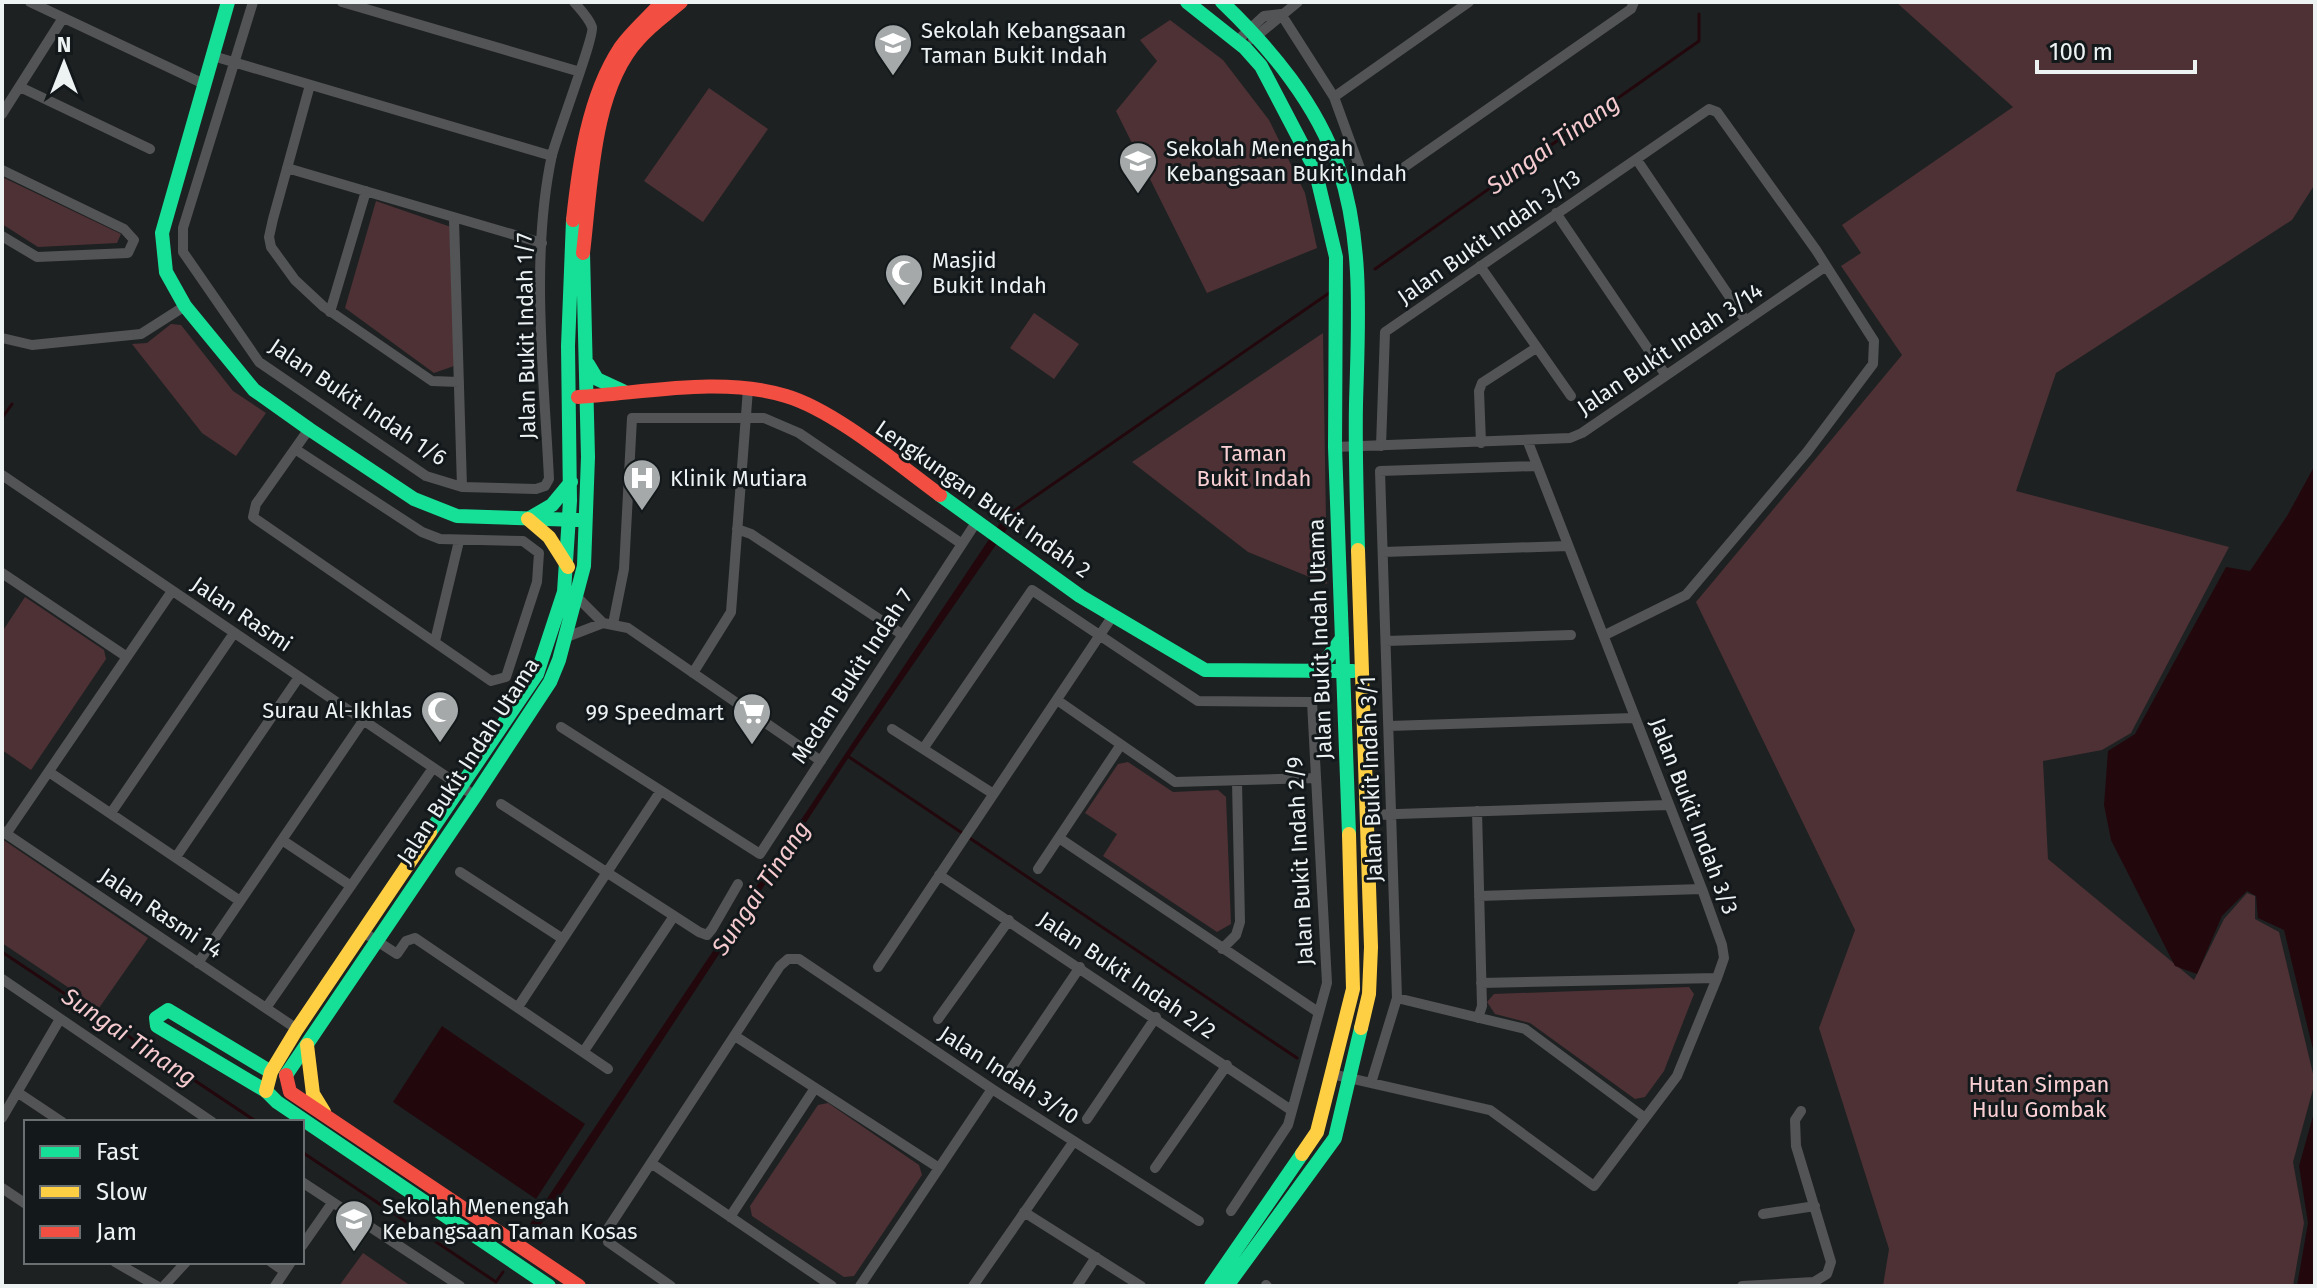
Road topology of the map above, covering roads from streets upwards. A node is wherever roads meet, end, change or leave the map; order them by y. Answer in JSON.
{"nodes":[{"id":1,"x":30,"y":2,"type":"edge"},
{"id":2,"x":228,"y":2,"type":"edge"},
{"id":3,"x":253,"y":2,"type":"edge"},
{"id":4,"x":342,"y":2,"type":"edge"},
{"id":5,"x":574,"y":2,"type":"edge"},
{"id":6,"x":662,"y":2,"type":"edge"},
{"id":7,"x":681,"y":2,"type":"edge"},
{"id":8,"x":1187,"y":2,"type":"edge"},
{"id":9,"x":1222,"y":2,"type":"edge"},
{"id":10,"x":1298,"y":2,"type":"edge"},
{"id":11,"x":1469,"y":2,"type":"edge"},
{"id":12,"x":1632,"y":6,"type":"edge"},
{"id":13,"x":644,"y":14,"type":"edge"},
{"id":14,"x":1281,"y":14,"type":"junction"},
{"id":15,"x":63,"y":18,"type":"junction"},
{"id":16,"x":1254,"y":32,"type":"junction"},
{"id":17,"x":1241,"y":44,"type":"junction"},
{"id":18,"x":213,"y":56,"type":"junction"},
{"id":19,"x":234,"y":62,"type":"junction"},
{"id":20,"x":577,"y":71,"type":"junction"},
{"id":21,"x":204,"y":84,"type":"junction"},
{"id":22,"x":310,"y":85,"type":"junction"},
{"id":23,"x":20,"y":87,"type":"junction"},
{"id":24,"x":1334,"y":97,"type":"junction"},
{"id":25,"x":2,"y":114,"type":"edge"},
{"id":26,"x":150,"y":149,"type":"dead end"},
{"id":27,"x":552,"y":156,"type":"junction"},
{"id":28,"x":1637,"y":160,"type":"junction"},
{"id":29,"x":287,"y":168,"type":"junction"},
{"id":30,"x":2,"y":170,"type":"edge"},
{"id":31,"x":366,"y":191,"type":"junction"},
{"id":32,"x":1556,"y":213,"type":"junction"},
{"id":33,"x":454,"y":220,"type":"junction"},
{"id":34,"x":2,"y":236,"type":"edge"},
{"id":35,"x":542,"y":243,"type":"junction"},
{"id":36,"x":1480,"y":266,"type":"junction"},
{"id":37,"x":1826,"y":266,"type":"junction"},
{"id":38,"x":185,"y":306,"type":"junction"},
{"id":39,"x":330,"y":312,"type":"junction"},
{"id":40,"x":1746,"y":321,"type":"junction"},
{"id":41,"x":2,"y":338,"type":"edge"},
{"id":42,"x":1536,"y":348,"type":"junction"},
{"id":43,"x":585,"y":356,"type":"junction"},
{"id":44,"x":1665,"y":374,"type":"junction"},
{"id":45,"x":459,"y":382,"type":"junction"},
{"id":46,"x":748,"y":389,"type":"junction"},
{"id":47,"x":632,"y":395,"type":"junction"},
{"id":48,"x":586,"y":396,"type":"junction"},
{"id":49,"x":1571,"y":396,"type":"dead end"},
{"id":50,"x":569,"y":397,"type":"junction"},
{"id":51,"x":746,"y":417,"type":"junction"},
{"id":52,"x":587,"y":421,"type":"junction"},
{"id":53,"x":309,"y":429,"type":"junction"},
{"id":54,"x":1528,"y":442,"type":"junction"},
{"id":55,"x":1481,"y":443,"type":"junction"},
{"id":56,"x":1356,"y":446,"type":"junction"},
{"id":57,"x":1381,"y":446,"type":"junction"},
{"id":58,"x":1335,"y":447,"type":"junction"},
{"id":59,"x":295,"y":449,"type":"junction"},
{"id":60,"x":1537,"y":466,"type":"junction"},
{"id":61,"x":2,"y":475,"type":"edge"},
{"id":62,"x":571,"y":482,"type":"junction"},
{"id":63,"x":462,"y":487,"type":"junction"},
{"id":64,"x":536,"y":489,"type":"joint"},
{"id":65,"x":527,"y":519,"type":"junction"},
{"id":66,"x":570,"y":520,"type":"junction"},
{"id":67,"x":587,"y":520,"type":"junction"},
{"id":68,"x":977,"y":521,"type":"junction"},
{"id":69,"x":737,"y":529,"type":"junction"},
{"id":70,"x":459,"y":541,"type":"junction"},
{"id":71,"x":962,"y":544,"type":"junction"},
{"id":72,"x":1568,"y":546,"type":"junction"},
{"id":73,"x":1383,"y":552,"type":"junction"},
{"id":74,"x":568,"y":567,"type":"junction"},
{"id":75,"x":2,"y":573,"type":"edge"},
{"id":76,"x":172,"y":591,"type":"junction"},
{"id":77,"x":577,"y":597,"type":"junction"},
{"id":78,"x":1112,"y":617,"type":"junction"},
{"id":79,"x":608,"y":624,"type":"junction"},
{"id":80,"x":234,"y":633,"type":"junction"},
{"id":81,"x":903,"y":635,"type":"junction"},
{"id":82,"x":1099,"y":635,"type":"junction"},
{"id":83,"x":1571,"y":635,"type":"dead end"},
{"id":84,"x":1605,"y":635,"type":"junction"},
{"id":85,"x":564,"y":638,"type":"junction"},
{"id":86,"x":1342,"y":638,"type":"junction"},
{"id":87,"x":435,"y":641,"type":"junction"},
{"id":88,"x":1386,"y":641,"type":"junction"},
{"id":89,"x":127,"y":657,"type":"junction"},
{"id":90,"x":1344,"y":671,"type":"junction"},
{"id":91,"x":1363,"y":671,"type":"junction"},
{"id":92,"x":693,"y":673,"type":"junction"},
{"id":93,"x":1306,"y":673,"type":"junction"},
{"id":94,"x":299,"y":677,"type":"junction"},
{"id":95,"x":1057,"y":700,"type":"junction"},
{"id":96,"x":1345,"y":702,"type":"junction"},
{"id":97,"x":1634,"y":718,"type":"junction"},
{"id":98,"x":363,"y":721,"type":"junction"},
{"id":99,"x":1389,"y":726,"type":"junction"},
{"id":100,"x":561,"y":727,"type":"dead end"},
{"id":101,"x":892,"y":729,"type":"dead end"},
{"id":102,"x":1120,"y":746,"type":"junction"},
{"id":103,"x":923,"y":749,"type":"junction"},
{"id":104,"x":821,"y":761,"type":"junction"},
{"id":105,"x":433,"y":768,"type":"junction"},
{"id":106,"x":49,"y":772,"type":"junction"},
{"id":107,"x":1316,"y":778,"type":"junction"},
{"id":108,"x":1237,"y":782,"type":"junction"},
{"id":109,"x":460,"y":786,"type":"junction"},
{"id":110,"x":660,"y":792,"type":"junction"},
{"id":111,"x":992,"y":793,"type":"junction"},
{"id":112,"x":475,"y":796,"type":"junction"},
{"id":113,"x":501,"y":804,"type":"dead end"},
{"id":114,"x":1668,"y":805,"type":"junction"},
{"id":115,"x":1477,"y":811,"type":"junction"},
{"id":116,"x":111,"y":813,"type":"junction"},
{"id":117,"x":1392,"y":814,"type":"junction"},
{"id":118,"x":1367,"y":815,"type":"junction"},
{"id":119,"x":4,"y":832,"type":"edge"},
{"id":120,"x":1059,"y":838,"type":"junction"},
{"id":121,"x":282,"y":840,"type":"junction"},
{"id":122,"x":176,"y":857,"type":"junction"},
{"id":123,"x":1038,"y":869,"type":"dead end"},
{"id":124,"x":460,"y":872,"type":"dead end"},
{"id":125,"x":607,"y":873,"type":"junction"},
{"id":126,"x":939,"y":875,"type":"junction"},
{"id":127,"x":738,"y":884,"type":"dead end"},
{"id":128,"x":351,"y":886,"type":"junction"},
{"id":129,"x":1702,"y":889,"type":"junction"},
{"id":130,"x":1479,"y":896,"type":"junction"},
{"id":131,"x":240,"y":901,"type":"junction"},
{"id":132,"x":674,"y":916,"type":"junction"},
{"id":133,"x":1009,"y":920,"type":"junction"},
{"id":134,"x":370,"y":936,"type":"junction"},
{"id":135,"x":563,"y":939,"type":"junction"},
{"id":136,"x":1222,"y":949,"type":"junction"},
{"id":137,"x":198,"y":963,"type":"junction"},
{"id":138,"x":878,"y":967,"type":"dead end"},
{"id":139,"x":1080,"y":967,"type":"junction"},
{"id":140,"x":1717,"y":978,"type":"junction"},
{"id":141,"x":2,"y":979,"type":"edge"},
{"id":142,"x":1481,"y":983,"type":"junction"},
{"id":143,"x":1397,"y":998,"type":"junction"},
{"id":144,"x":518,"y":1007,"type":"junction"},
{"id":145,"x":266,"y":1008,"type":"junction"},
{"id":146,"x":1318,"y":1012,"type":"junction"},
{"id":147,"x":1156,"y":1017,"type":"junction"},
{"id":148,"x":1478,"y":1018,"type":"junction"},
{"id":149,"x":60,"y":1019,"type":"junction"},
{"id":150,"x":938,"y":1019,"type":"dead end"},
{"id":151,"x":297,"y":1029,"type":"junction"},
{"id":152,"x":735,"y":1036,"type":"junction"},
{"id":153,"x":307,"y":1044,"type":"junction"},
{"id":154,"x":584,"y":1051,"type":"junction"},
{"id":155,"x":1227,"y":1065,"type":"junction"},
{"id":156,"x":608,"y":1069,"type":"dead end"},
{"id":157,"x":1011,"y":1069,"type":"dead end"},
{"id":158,"x":271,"y":1072,"type":"junction"},
{"id":159,"x":1332,"y":1074,"type":"junction"},
{"id":160,"x":1349,"y":1078,"type":"junction"},
{"id":161,"x":1371,"y":1083,"type":"junction"},
{"id":162,"x":815,"y":1088,"type":"junction"},
{"id":163,"x":992,"y":1089,"type":"junction"},
{"id":164,"x":266,"y":1091,"type":"junction"},
{"id":165,"x":17,"y":1092,"type":"junction"},
{"id":166,"x":1291,"y":1110,"type":"junction"},
{"id":167,"x":1801,"y":1111,"type":"dead end"},
{"id":168,"x":2,"y":1118,"type":"edge"},
{"id":169,"x":1645,"y":1118,"type":"junction"},
{"id":170,"x":328,"y":1119,"type":"junction"},
{"id":171,"x":1087,"y":1119,"type":"dead end"},
{"id":172,"x":59,"y":1120,"type":"edge"},
{"id":173,"x":209,"y":1120,"type":"edge"},
{"id":174,"x":304,"y":1120,"type":"edge"},
{"id":175,"x":304,"y":1120,"type":"edge"},
{"id":176,"x":1074,"y":1141,"type":"junction"},
{"id":177,"x":651,"y":1163,"type":"junction"},
{"id":178,"x":939,"y":1168,"type":"junction"},
{"id":179,"x":1155,"y":1168,"type":"dead end"},
{"id":180,"x":304,"y":1183,"type":"edge"},
{"id":181,"x":2,"y":1188,"type":"edge"},
{"id":182,"x":24,"y":1203,"type":"edge"},
{"id":183,"x":332,"y":1203,"type":"junction"},
{"id":184,"x":1815,"y":1206,"type":"junction"},
{"id":185,"x":1231,"y":1211,"type":"dead end"},
{"id":186,"x":1024,"y":1212,"type":"junction"},
{"id":187,"x":1763,"y":1214,"type":"dead end"},
{"id":188,"x":730,"y":1217,"type":"junction"},
{"id":189,"x":1199,"y":1221,"type":"dead end"},
{"id":190,"x":304,"y":1243,"type":"edge"},
{"id":191,"x":1096,"y":1257,"type":"junction"},
{"id":192,"x":118,"y":1264,"type":"edge"},
{"id":193,"x":184,"y":1264,"type":"edge"},
{"id":194,"x":288,"y":1267,"type":"edge"},
{"id":195,"x":571,"y":1284,"type":"edge"},
{"id":196,"x":157,"y":1286,"type":"edge"},
{"id":197,"x":164,"y":1286,"type":"edge"},
{"id":198,"x":275,"y":1286,"type":"edge"},
{"id":199,"x":460,"y":1286,"type":"edge"},
{"id":200,"x":549,"y":1286,"type":"edge"},
{"id":201,"x":671,"y":1286,"type":"edge"},
{"id":202,"x":832,"y":1286,"type":"edge"},
{"id":203,"x":860,"y":1286,"type":"edge"},
{"id":204,"x":973,"y":1286,"type":"edge"},
{"id":205,"x":1077,"y":1286,"type":"edge"},
{"id":206,"x":1141,"y":1286,"type":"edge"},
{"id":207,"x":1211,"y":1286,"type":"edge"},
{"id":208,"x":1227,"y":1286,"type":"edge"},
{"id":209,"x":1742,"y":1286,"type":"edge"}],
"edges":[{"from":1,"to":15,"type":"street"},
{"from":2,"to":18,"type":"street"},
{"from":3,"to":19,"type":"street","name":"Jalan Bukit Indah 1/6"},
{"from":4,"to":20,"type":"street"},
{"from":5,"to":20,"type":"street","name":"Jalan Bukit Indah 1/7"},
{"from":6,"to":13,"type":"street","name":"Jalan Bukit Indah Utama"},
{"from":7,"to":13,"type":"street","name":"Jalan Bukit Indah Utama"},
{"from":8,"to":17,"type":"street","name":"Jalan Bukit Indah Utama"},
{"from":9,"to":16,"type":"street","name":"Jalan Bukit Indah Utama"},
{"from":10,"to":14,"type":"street"},
{"from":11,"to":24,"type":"street"},
{"from":12,"to":24,"type":"street"},
{"from":13,"to":43,"type":"street","name":"Jalan Bukit Indah Utama"},
{"from":13,"to":50,"type":"street","name":"Jalan Bukit Indah Utama"},
{"from":14,"to":16,"type":"street"},
{"from":14,"to":24,"type":"street"},
{"from":15,"to":21,"type":"street"},
{"from":15,"to":23,"type":"street"},
{"from":16,"to":17,"type":"street"},
{"from":16,"to":56,"type":"street","name":"Jalan Bukit Indah Utama"},
{"from":17,"to":58,"type":"street","name":"Jalan Bukit Indah Utama"},
{"from":18,"to":19,"type":"street"},
{"from":18,"to":21,"type":"street"},
{"from":19,"to":22,"type":"street"},
{"from":19,"to":63,"type":"street","name":"Jalan Bukit Indah 1/6"},
{"from":20,"to":27,"type":"street","name":"Jalan Bukit Indah 1/7"},
{"from":21,"to":38,"type":"street"},
{"from":22,"to":27,"type":"street"},
{"from":22,"to":29,"type":"street"},
{"from":23,"to":25,"type":"street"},
{"from":23,"to":26,"type":"street"},
{"from":27,"to":35,"type":"street","name":"Jalan Bukit Indah 1/7"},
{"from":28,"to":32,"type":"street","name":"Jalan Bukit Indah 3/13"},
{"from":28,"to":37,"type":"street","name":"Jalan Bukit Indah 3/13"},
{"from":28,"to":40,"type":"street"},
{"from":29,"to":31,"type":"street"},
{"from":29,"to":39,"type":"street"},
{"from":30,"to":34,"type":"street"},
{"from":31,"to":33,"type":"street"},
{"from":31,"to":39,"type":"street"},
{"from":32,"to":36,"type":"street","name":"Jalan Bukit Indah 3/13"},
{"from":32,"to":44,"type":"street"},
{"from":33,"to":35,"type":"street"},
{"from":33,"to":45,"type":"street"},
{"from":35,"to":64,"type":"street","name":"Jalan Bukit Indah 1/7"},
{"from":36,"to":42,"type":"street"},
{"from":36,"to":57,"type":"street","name":"Jalan Bukit Indah 3/13"},
{"from":37,"to":40,"type":"street","name":"Jalan Bukit Indah 3/14"},
{"from":37,"to":84,"type":"street"},
{"from":38,"to":41,"type":"street"},
{"from":38,"to":53,"type":"street"},
{"from":39,"to":45,"type":"street"},
{"from":40,"to":44,"type":"street","name":"Jalan Bukit Indah 3/14"},
{"from":42,"to":49,"type":"street"},
{"from":42,"to":55,"type":"street"},
{"from":43,"to":47,"type":"street"},
{"from":43,"to":48,"type":"street","name":"Jalan Bukit Indah Utama"},
{"from":44,"to":54,"type":"street","name":"Jalan Bukit Indah 3/14"},
{"from":45,"to":63,"type":"street"},
{"from":46,"to":47,"type":"street","name":"Lengkungan Bukit Indah 2"},
{"from":46,"to":51,"type":"street"},
{"from":46,"to":68,"type":"street","name":"Lengkungan Bukit Indah 2"},
{"from":47,"to":48,"type":"street","name":"Lengkungan Bukit Indah 2"},
{"from":47,"to":52,"type":"street"},
{"from":48,"to":50,"type":"street","name":"Lengkungan Bukit Indah 2"},
{"from":48,"to":52,"type":"street","name":"Jalan Bukit Indah Utama"},
{"from":50,"to":62,"type":"street","name":"Jalan Bukit Indah Utama"},
{"from":51,"to":69,"type":"street"},
{"from":51,"to":71,"type":"street"},
{"from":51,"to":79,"type":"street"},
{"from":52,"to":67,"type":"street","name":"Jalan Bukit Indah Utama"},
{"from":53,"to":59,"type":"street"},
{"from":53,"to":65,"type":"street"},
{"from":54,"to":55,"type":"street","name":"Jalan Bukit Indah 3/14"},
{"from":54,"to":60,"type":"street","name":"Jalan Bukit Indah 3/3"},
{"from":55,"to":57,"type":"street","name":"Jalan Bukit Indah 3/14"},
{"from":56,"to":57,"type":"street","name":"Jalan Bukit Indah 3/14"},
{"from":56,"to":58,"type":"street","name":"Jalan Bukit Indah 3/14"},
{"from":56,"to":91,"type":"street","name":"Jalan Bukit Indah Utama"},
{"from":58,"to":86,"type":"street","name":"Jalan Bukit Indah Utama"},
{"from":59,"to":70,"type":"street"},
{"from":59,"to":87,"type":"street"},
{"from":60,"to":72,"type":"street","name":"Jalan Bukit Indah 3/3"},
{"from":60,"to":73,"type":"street","name":"Jalan Bukit Indah 3/1"},
{"from":61,"to":76,"type":"street","name":"Jalan Rasmi"},
{"from":62,"to":65,"type":"street"},
{"from":62,"to":66,"type":"street","name":"Jalan Bukit Indah Utama"},
{"from":63,"to":64,"type":"street","name":"Jalan Bukit Indah 1/6"},
{"from":65,"to":66,"type":"street"},
{"from":65,"to":74,"type":"street"},
{"from":66,"to":67,"type":"street"},
{"from":66,"to":74,"type":"street","name":"Jalan Bukit Indah Utama"},
{"from":67,"to":77,"type":"street","name":"Jalan Bukit Indah Utama"},
{"from":68,"to":71,"type":"street","name":"Medan Bukit Indah 7"},
{"from":68,"to":78,"type":"street","name":"Lengkungan Bukit Indah 2"},
{"from":69,"to":81,"type":"street"},
{"from":69,"to":92,"type":"street"},
{"from":70,"to":87,"type":"street"},
{"from":70,"to":87,"type":"street"},
{"from":71,"to":81,"type":"street","name":"Medan Bukit Indah 7"},
{"from":72,"to":73,"type":"street"},
{"from":72,"to":84,"type":"street","name":"Jalan Bukit Indah 3/3"},
{"from":73,"to":88,"type":"street","name":"Jalan Bukit Indah 3/1"},
{"from":74,"to":109,"type":"street","name":"Jalan Bukit Indah Utama"},
{"from":75,"to":89,"type":"street"},
{"from":76,"to":80,"type":"street","name":"Jalan Rasmi"},
{"from":76,"to":89,"type":"street"},
{"from":77,"to":79,"type":"street"},
{"from":77,"to":85,"type":"street","name":"Jalan Bukit Indah Utama"},
{"from":78,"to":82,"type":"street"},
{"from":78,"to":93,"type":"street","name":"Lengkungan Bukit Indah 2"},
{"from":79,"to":85,"type":"street"},
{"from":79,"to":92,"type":"street"},
{"from":80,"to":94,"type":"street","name":"Jalan Rasmi"},
{"from":80,"to":116,"type":"street"},
{"from":81,"to":104,"type":"street","name":"Medan Bukit Indah 7"},
{"from":82,"to":95,"type":"street"},
{"from":82,"to":103,"type":"street"},
{"from":82,"to":107,"type":"street","name":"Jalan Bukit Indah 2/9"},
{"from":83,"to":88,"type":"street"},
{"from":84,"to":97,"type":"street","name":"Jalan Bukit Indah 3/3"},
{"from":85,"to":112,"type":"street","name":"Jalan Bukit Indah Utama"},
{"from":86,"to":90,"type":"street","name":"Jalan Bukit Indah Utama"},
{"from":86,"to":93,"type":"street"},
{"from":88,"to":99,"type":"street","name":"Jalan Bukit Indah 3/1"},
{"from":89,"to":106,"type":"street"},
{"from":90,"to":91,"type":"street","name":"Lengkungan Bukit Indah 2"},
{"from":90,"to":93,"type":"street","name":"Lengkungan Bukit Indah 2"},
{"from":90,"to":96,"type":"street","name":"Jalan Bukit Indah Utama"},
{"from":91,"to":118,"type":"street","name":"Jalan Bukit Indah Utama"},
{"from":92,"to":104,"type":"street"},
{"from":93,"to":96,"type":"street"},
{"from":94,"to":98,"type":"street","name":"Jalan Rasmi"},
{"from":94,"to":122,"type":"street"},
{"from":95,"to":102,"type":"street"},
{"from":95,"to":111,"type":"street"},
{"from":96,"to":159,"type":"street","name":"Jalan Bukit Indah Utama"},
{"from":97,"to":99,"type":"street"},
{"from":97,"to":114,"type":"street","name":"Jalan Bukit Indah 3/3"},
{"from":98,"to":105,"type":"street","name":"Jalan Rasmi"},
{"from":98,"to":121,"type":"street"},
{"from":99,"to":117,"type":"street","name":"Jalan Bukit Indah 3/1"},
{"from":100,"to":110,"type":"street"},
{"from":101,"to":103,"type":"street"},
{"from":102,"to":108,"type":"street"},
{"from":102,"to":120,"type":"street"},
{"from":103,"to":111,"type":"street"},
{"from":104,"to":110,"type":"street","name":"Medan Bukit Indah 7"},
{"from":105,"to":109,"type":"street","name":"Jalan Rasmi"},
{"from":105,"to":128,"type":"street"},
{"from":106,"to":116,"type":"street"},
{"from":106,"to":119,"type":"street"},
{"from":107,"to":108,"type":"street"},
{"from":107,"to":146,"type":"street","name":"Jalan Bukit Indah 2/9"},
{"from":108,"to":136,"type":"street"},
{"from":109,"to":112,"type":"street","name":"Jalan Rasmi"},
{"from":109,"to":134,"type":"street","name":"Jalan Bukit Indah Utama"},
{"from":110,"to":125,"type":"street"},
{"from":111,"to":126,"type":"street"},
{"from":112,"to":134,"type":"street","name":"Jalan Bukit Indah Utama"},
{"from":113,"to":125,"type":"street"},
{"from":114,"to":115,"type":"street"},
{"from":114,"to":129,"type":"street","name":"Jalan Bukit Indah 3/3"},
{"from":115,"to":117,"type":"street"},
{"from":115,"to":130,"type":"street"},
{"from":116,"to":122,"type":"street"},
{"from":117,"to":118,"type":"street"},
{"from":117,"to":143,"type":"street","name":"Jalan Bukit Indah 3/1"},
{"from":118,"to":160,"type":"street","name":"Jalan Bukit Indah Utama"},
{"from":119,"to":137,"type":"street","name":"Jalan Rasmi 14"},
{"from":120,"to":123,"type":"street"},
{"from":120,"to":136,"type":"street"},
{"from":121,"to":128,"type":"street"},
{"from":121,"to":131,"type":"street"},
{"from":122,"to":131,"type":"street"},
{"from":124,"to":135,"type":"street"},
{"from":125,"to":132,"type":"street"},
{"from":125,"to":135,"type":"street"},
{"from":126,"to":133,"type":"street","name":"Jalan Bukit Indah 2/2"},
{"from":126,"to":138,"type":"street"},
{"from":127,"to":132,"type":"street"},
{"from":128,"to":145,"type":"street"},
{"from":129,"to":130,"type":"street"},
{"from":129,"to":140,"type":"street","name":"Jalan Bukit Indah 3/3"},
{"from":130,"to":142,"type":"street"},
{"from":131,"to":137,"type":"street"},
{"from":132,"to":154,"type":"street"},
{"from":133,"to":139,"type":"street","name":"Jalan Bukit Indah 2/2"},
{"from":133,"to":150,"type":"street"},
{"from":134,"to":144,"type":"street"},
{"from":134,"to":151,"type":"street","name":"Jalan Bukit Indah Utama"},
{"from":134,"to":153,"type":"street","name":"Jalan Bukit Indah Utama"},
{"from":135,"to":144,"type":"street"},
{"from":136,"to":146,"type":"street"},
{"from":137,"to":145,"type":"street","name":"Jalan Rasmi 14"},
{"from":139,"to":147,"type":"street","name":"Jalan Bukit Indah 2/2"},
{"from":139,"to":157,"type":"street"},
{"from":140,"to":142,"type":"street"},
{"from":140,"to":169,"type":"street","name":"Jalan Bukit Indah 3/3"},
{"from":141,"to":149,"type":"street"},
{"from":142,"to":148,"type":"street"},
{"from":143,"to":148,"type":"street"},
{"from":143,"to":161,"type":"street","name":"Jalan Bukit Indah 3/1"},
{"from":144,"to":154,"type":"street"},
{"from":145,"to":151,"type":"street","name":"Jalan Rasmi 14"},
{"from":146,"to":166,"type":"street","name":"Jalan Bukit Indah 2/9"},
{"from":147,"to":155,"type":"street","name":"Jalan Bukit Indah 2/2"},
{"from":147,"to":171,"type":"street"},
{"from":148,"to":169,"type":"street"},
{"from":149,"to":165,"type":"street"},
{"from":149,"to":173,"type":"street"},
{"from":151,"to":158,"type":"street","name":"Jalan Bukit Indah Utama"},
{"from":152,"to":162,"type":"street"},
{"from":152,"to":163,"type":"street","name":"Jalan Indah 3/10"},
{"from":152,"to":177,"type":"street"},
{"from":153,"to":170,"type":"street"},
{"from":153,"to":170,"type":"street","name":"Jalan Bukit Indah Utama"},
{"from":154,"to":156,"type":"street"},
{"from":155,"to":166,"type":"street","name":"Jalan Bukit Indah 2/2"},
{"from":155,"to":179,"type":"street"},
{"from":158,"to":164,"type":"street","name":"Jalan Bukit Indah Utama"},
{"from":158,"to":164,"type":"street"},
{"from":159,"to":160,"type":"street"},
{"from":159,"to":207,"type":"street","name":"Jalan Bukit Indah Utama"},
{"from":160,"to":161,"type":"street"},
{"from":160,"to":208,"type":"street","name":"Jalan Bukit Indah Utama"},
{"from":161,"to":169,"type":"street","name":"Jalan Bukit Indah 3/3"},
{"from":162,"to":178,"type":"street"},
{"from":162,"to":188,"type":"street"},
{"from":163,"to":176,"type":"street","name":"Jalan Indah 3/10"},
{"from":163,"to":178,"type":"street"},
{"from":164,"to":175,"type":"street"},
{"from":165,"to":168,"type":"street"},
{"from":165,"to":172,"type":"street"},
{"from":166,"to":185,"type":"street","name":"Jalan Bukit Indah 2/9"},
{"from":167,"to":184,"type":"street"},
{"from":170,"to":195,"type":"street","name":"Jalan Bukit Indah Utama"},
{"from":174,"to":200,"type":"street"},
{"from":176,"to":186,"type":"street"},
{"from":176,"to":189,"type":"street","name":"Jalan Indah 3/10"},
{"from":177,"to":188,"type":"street"},
{"from":177,"to":201,"type":"street"},
{"from":178,"to":203,"type":"street"},
{"from":180,"to":183,"type":"street"},
{"from":181,"to":182,"type":"street"},
{"from":183,"to":190,"type":"street"},
{"from":183,"to":199,"type":"street"},
{"from":184,"to":187,"type":"street"},
{"from":184,"to":209,"type":"street"},
{"from":186,"to":191,"type":"street"},
{"from":186,"to":204,"type":"street"},
{"from":188,"to":202,"type":"street"},
{"from":191,"to":205,"type":"street"},
{"from":191,"to":206,"type":"street"},
{"from":192,"to":196,"type":"street"},
{"from":193,"to":197,"type":"street"},
{"from":194,"to":198,"type":"street"}]}
